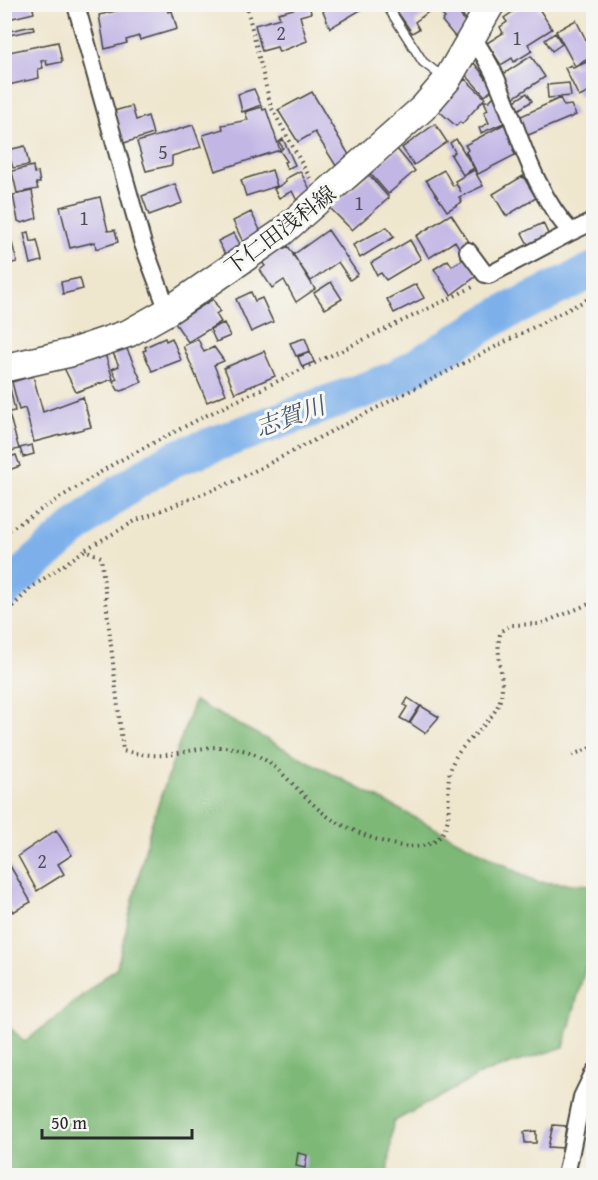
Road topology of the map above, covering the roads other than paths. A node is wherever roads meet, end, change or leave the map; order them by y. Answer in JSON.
{"nodes":[{"id":1,"x":79,"y":4,"type":"edge"},
{"id":2,"x":386,"y":4,"type":"edge"},
{"id":3,"x":491,"y":4,"type":"edge"},
{"id":4,"x":473,"y":37,"type":"junction"},
{"id":5,"x":447,"y":80,"type":"junction"},
{"id":6,"x":594,"y":221,"type":"edge"},
{"id":7,"x":571,"y":232,"type":"junction"},
{"id":8,"x":468,"y":251,"type":"dead end"},
{"id":9,"x":168,"y":311,"type":"junction"},
{"id":10,"x":4,"y":368,"type":"edge"},
{"id":11,"x":594,"y":1072,"type":"edge"},
{"id":12,"x":566,"y":1176,"type":"edge"}],
"edges":[{"from":1,"to":9,"type":"street"},
{"from":2,"to":5,"type":"lane"},
{"from":3,"to":4,"type":"main road","name":"下仁田浅科線"},
{"from":4,"to":5,"type":"main road","name":"下仁田浅科線"},
{"from":4,"to":7,"type":"street"},
{"from":5,"to":9,"type":"main road","name":"下仁田浅科線"},
{"from":6,"to":7,"type":"street"},
{"from":7,"to":8,"type":"street"},
{"from":9,"to":10,"type":"main road","name":"下仁田浅科線"},
{"from":11,"to":12,"type":"street"}]}
